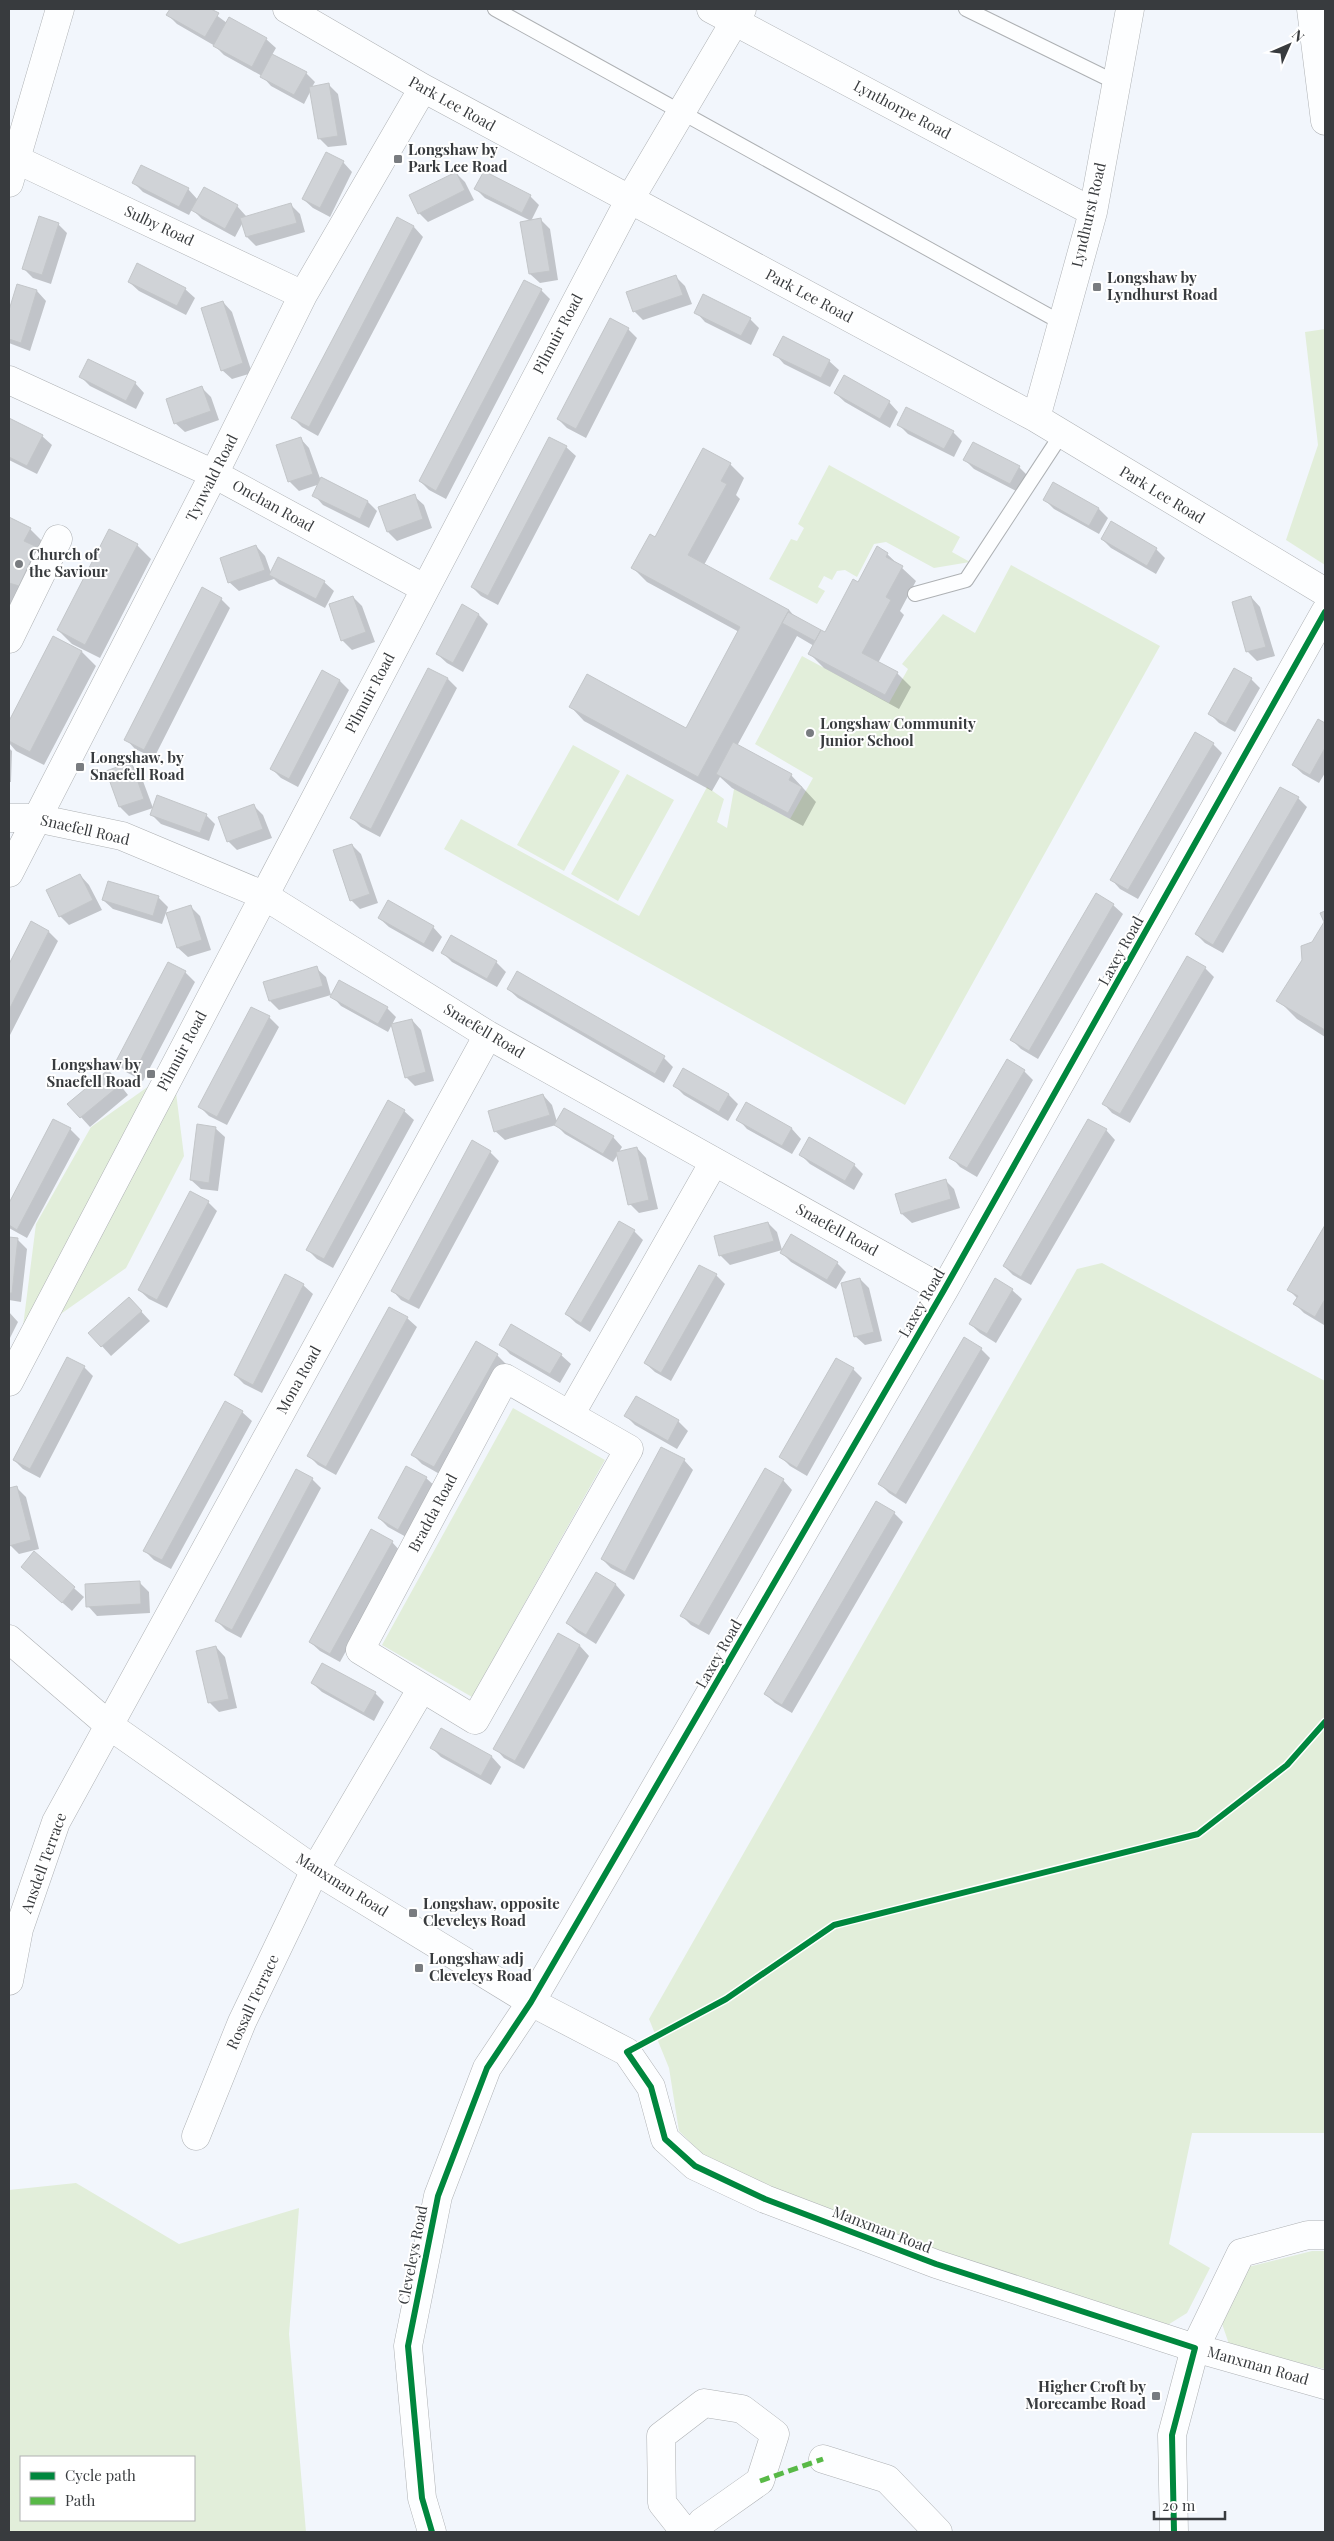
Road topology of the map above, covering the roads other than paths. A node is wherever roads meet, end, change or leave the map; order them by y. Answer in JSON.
{"nodes":[{"id":1,"x":60,"y":9,"type":"edge"},
{"id":2,"x":287,"y":9,"type":"edge"},
{"id":3,"x":495,"y":9,"type":"edge"},
{"id":4,"x":966,"y":9,"type":"edge"},
{"id":5,"x":1130,"y":9,"type":"edge"},
{"id":6,"x":1311,"y":9,"type":"edge"},
{"id":7,"x":729,"y":13,"type":"edge"},
{"id":8,"x":1117,"y":83,"type":"junction"},
{"id":9,"x":423,"y":88,"type":"junction"},
{"id":10,"x":680,"y":113,"type":"junction"},
{"id":11,"x":1325,"y":120,"type":"edge"},
{"id":12,"x":11,"y":166,"type":"edge"},
{"id":13,"x":630,"y":199,"type":"junction"},
{"id":14,"x":1093,"y":212,"type":"junction"},
{"id":15,"x":303,"y":295,"type":"junction"},
{"id":16,"x":1062,"y":322,"type":"junction"},
{"id":17,"x":9,"y":380,"type":"edge"},
{"id":18,"x":1036,"y":418,"type":"junction"},
{"id":19,"x":1061,"y":435,"type":"junction"},
{"id":20,"x":214,"y":474,"type":"junction"},
{"id":21,"x":58,"y":539,"type":"dead end"},
{"id":22,"x":424,"y":588,"type":"junction"},
{"id":23,"x":1325,"y":592,"type":"edge"},
{"id":24,"x":915,"y":594,"type":"dead end"},
{"id":25,"x":1325,"y":612,"type":"edge"},
{"id":26,"x":9,"y":639,"type":"edge"},
{"id":27,"x":9,"y":818,"type":"edge"},
{"id":28,"x":36,"y":818,"type":"junction"},
{"id":29,"x":9,"y":873,"type":"edge"},
{"id":30,"x":264,"y":895,"type":"junction"},
{"id":31,"x":488,"y":1035,"type":"junction"},
{"id":32,"x":714,"y":1162,"type":"junction"},
{"id":33,"x":944,"y":1290,"type":"junction"},
{"id":34,"x":9,"y":1382,"type":"edge"},
{"id":35,"x":570,"y":1415,"type":"junction"},
{"id":36,"x":9,"y":1639,"type":"edge"},
{"id":37,"x":422,"y":1688,"type":"junction"},
{"id":38,"x":110,"y":1726,"type":"junction"},
{"id":39,"x":315,"y":1870,"type":"junction"},
{"id":40,"x":9,"y":1981,"type":"edge"},
{"id":41,"x":531,"y":2002,"type":"junction"},
{"id":42,"x":196,"y":2136,"type":"dead end"},
{"id":43,"x":1325,"y":2235,"type":"edge"},
{"id":44,"x":1195,"y":2348,"type":"junction"},
{"id":45,"x":1325,"y":2385,"type":"edge"},
{"id":46,"x":823,"y":2459,"type":"dead end"},
{"id":47,"x":432,"y":2532,"type":"edge"},
{"id":48,"x":685,"y":2532,"type":"edge"},
{"id":49,"x":695,"y":2532,"type":"edge"},
{"id":50,"x":938,"y":2532,"type":"edge"},
{"id":51,"x":1174,"y":2532,"type":"edge"}],
"edges":[{"from":1,"to":12,"type":"street"},
{"from":2,"to":9,"type":"street","name":"Park Lee Road"},
{"from":3,"to":10,"type":"lane"},
{"from":4,"to":8,"type":"lane"},
{"from":5,"to":8,"type":"street","name":"Lyndhurst Road"},
{"from":6,"to":11,"type":"street"},
{"from":7,"to":10,"type":"street","name":"Pilmuir Road"},
{"from":7,"to":14,"type":"street","name":"Lynthorpe Road"},
{"from":8,"to":14,"type":"street","name":"Lyndhurst Road"},
{"from":9,"to":13,"type":"street","name":"Park Lee Road"},
{"from":9,"to":15,"type":"street","name":"Tynwald Road"},
{"from":10,"to":13,"type":"street","name":"Pilmuir Road"},
{"from":10,"to":16,"type":"lane"},
{"from":12,"to":15,"type":"street","name":"Sulby Road"},
{"from":13,"to":18,"type":"street","name":"Park Lee Road"},
{"from":13,"to":22,"type":"street","name":"Pilmuir Road"},
{"from":14,"to":16,"type":"street","name":"Lyndhurst Road"},
{"from":15,"to":20,"type":"street","name":"Tynwald Road"},
{"from":16,"to":18,"type":"street","name":"Lyndhurst Road"},
{"from":17,"to":20,"type":"street","name":"Onchan Road"},
{"from":18,"to":19,"type":"street","name":"Park Lee Road"},
{"from":19,"to":23,"type":"street","name":"Park Lee Road"},
{"from":19,"to":24,"type":"lane"},
{"from":20,"to":22,"type":"street","name":"Onchan Road"},
{"from":20,"to":28,"type":"street","name":"Tynwald Road"},
{"from":21,"to":26,"type":"street"},
{"from":22,"to":30,"type":"street","name":"Pilmuir Road"},
{"from":25,"to":33,"type":"street","name":"Laxey Road"},
{"from":27,"to":28,"type":"street","name":"Snaefell Road"},
{"from":28,"to":29,"type":"street","name":"Tynwald Road"},
{"from":28,"to":30,"type":"street","name":"Snaefell Road"},
{"from":30,"to":31,"type":"street","name":"Snaefell Road"},
{"from":30,"to":34,"type":"street","name":"Pilmuir Road"},
{"from":31,"to":32,"type":"street","name":"Snaefell Road"},
{"from":31,"to":38,"type":"street","name":"Mona Road"},
{"from":32,"to":33,"type":"street","name":"Snaefell Road"},
{"from":32,"to":35,"type":"street"},
{"from":33,"to":41,"type":"street","name":"Laxey Road"},
{"from":35,"to":37,"type":"street","name":"Bradda Road"},
{"from":35,"to":37,"type":"street","name":"Bradda Road"},
{"from":36,"to":38,"type":"street","name":"Manxman Road"},
{"from":37,"to":39,"type":"street"},
{"from":38,"to":39,"type":"street","name":"Manxman Road"},
{"from":38,"to":40,"type":"street","name":"Ansdell Terrace"},
{"from":39,"to":41,"type":"street","name":"Manxman Road"},
{"from":39,"to":42,"type":"street","name":"Rossall Terrace"},
{"from":41,"to":44,"type":"street","name":"Manxman Road"},
{"from":41,"to":47,"type":"street","name":"Cleveleys Road"},
{"from":43,"to":44,"type":"street"},
{"from":44,"to":45,"type":"street","name":"Manxman Road"},
{"from":44,"to":51,"type":"street"},
{"from":46,"to":50,"type":"street"},
{"from":48,"to":49,"type":"street"}]}
